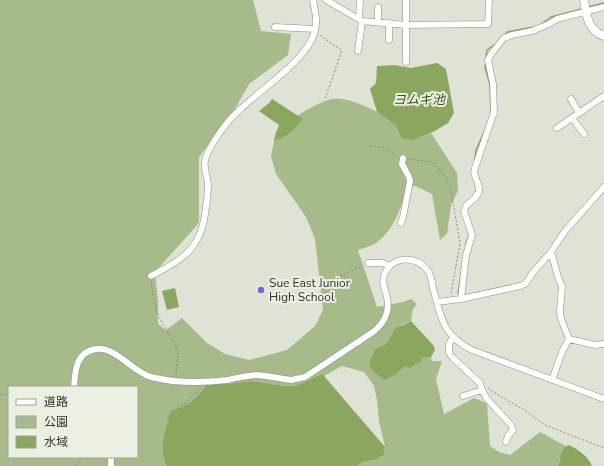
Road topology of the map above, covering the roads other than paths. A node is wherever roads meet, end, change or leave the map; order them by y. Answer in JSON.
{"nodes":[{"id":1,"x":313,"y":0,"type":"edge"},
{"id":2,"x":326,"y":0,"type":"edge"},
{"id":3,"x":360,"y":0,"type":"edge"},
{"id":4,"x":406,"y":0,"type":"edge"},
{"id":5,"x":489,"y":0,"type":"edge"},
{"id":6,"x":584,"y":0,"type":"edge"},
{"id":7,"x":378,"y":7,"type":"dead end"},
{"id":8,"x":604,"y":7,"type":"edge"},
{"id":9,"x":586,"y":12,"type":"junction"},
{"id":10,"x":361,"y":20,"type":"junction"},
{"id":11,"x":378,"y":22,"type":"junction"},
{"id":12,"x":389,"y":23,"type":"junction"},
{"id":13,"x":406,"y":24,"type":"junction"},
{"id":14,"x":275,"y":27,"type":"dead end"},
{"id":15,"x":315,"y":30,"type":"junction"},
{"id":16,"x":604,"y":36,"type":"edge"},
{"id":17,"x":389,"y":40,"type":"dead end"},
{"id":18,"x":358,"y":51,"type":"dead end"},
{"id":19,"x":406,"y":62,"type":"dead end"},
{"id":20,"x":604,"y":96,"type":"edge"},
{"id":21,"x":571,"y":99,"type":"dead end"},
{"id":22,"x":579,"y":112,"type":"junction"},
{"id":23,"x":572,"y":118,"type":"junction"},
{"id":24,"x":557,"y":128,"type":"dead end"},
{"id":25,"x":584,"y":134,"type":"dead end"},
{"id":26,"x":403,"y":158,"type":"road end"},
{"id":27,"x":604,"y":188,"type":"edge"},
{"id":28,"x":400,"y":223,"type":"dead end"},
{"id":29,"x":552,"y":252,"type":"junction"},
{"id":30,"x":368,"y":263,"type":"road end"},
{"id":31,"x":390,"y":266,"type":"junction"},
{"id":32,"x":151,"y":276,"type":"road end"},
{"id":33,"x":461,"y":300,"type":"junction"},
{"id":34,"x":437,"y":302,"type":"junction"},
{"id":35,"x":453,"y":337,"type":"junction"},
{"id":36,"x":569,"y":340,"type":"junction"},
{"id":37,"x":604,"y":344,"type":"edge"},
{"id":38,"x":552,"y":380,"type":"junction"},
{"id":39,"x":74,"y":386,"type":"edge"},
{"id":40,"x":482,"y":390,"type":"junction"},
{"id":41,"x":464,"y":396,"type":"dead end"},
{"id":42,"x":604,"y":399,"type":"edge"},
{"id":43,"x":506,"y":442,"type":"dead end"}],
"edges":[{"from":1,"to":15,"type":"street"},
{"from":2,"to":10,"type":"street"},
{"from":3,"to":10,"type":"street"},
{"from":4,"to":13,"type":"street"},
{"from":5,"to":13,"type":"street"},
{"from":6,"to":9,"type":"main road"},
{"from":7,"to":11,"type":"street"},
{"from":8,"to":9,"type":"street"},
{"from":9,"to":16,"type":"main road"},
{"from":9,"to":33,"type":"street"},
{"from":10,"to":11,"type":"street"},
{"from":10,"to":18,"type":"street"},
{"from":11,"to":12,"type":"street"},
{"from":12,"to":13,"type":"street"},
{"from":12,"to":17,"type":"street"},
{"from":13,"to":19,"type":"street"},
{"from":14,"to":15,"type":"street"},
{"from":15,"to":32,"type":"street"},
{"from":20,"to":22,"type":"street"},
{"from":21,"to":22,"type":"street"},
{"from":22,"to":23,"type":"street"},
{"from":23,"to":24,"type":"street"},
{"from":23,"to":25,"type":"street"},
{"from":26,"to":28,"type":"street"},
{"from":27,"to":29,"type":"street"},
{"from":29,"to":33,"type":"street"},
{"from":29,"to":36,"type":"street"},
{"from":30,"to":31,"type":"street"},
{"from":31,"to":34,"type":"street"},
{"from":31,"to":39,"type":"street"},
{"from":33,"to":34,"type":"street"},
{"from":34,"to":35,"type":"street"},
{"from":35,"to":38,"type":"street"},
{"from":35,"to":40,"type":"street"},
{"from":36,"to":37,"type":"street"},
{"from":36,"to":38,"type":"street"},
{"from":38,"to":42,"type":"street"},
{"from":40,"to":41,"type":"street"},
{"from":40,"to":43,"type":"street"}]}
